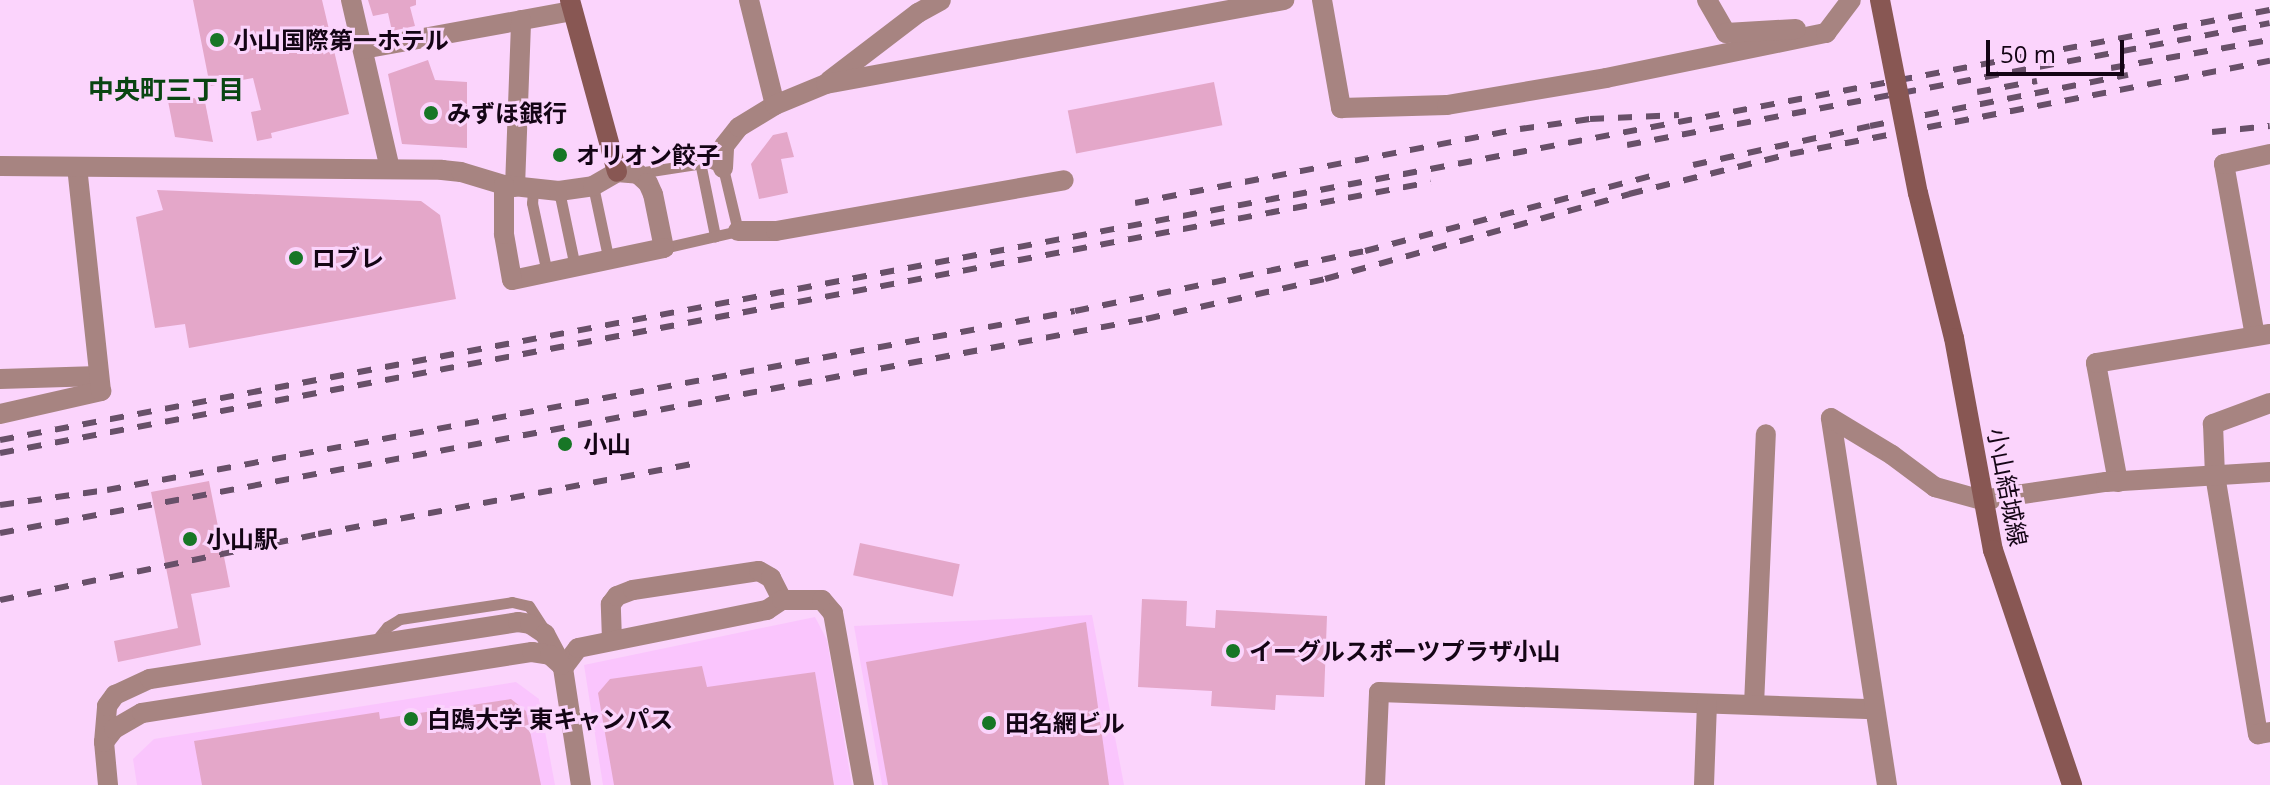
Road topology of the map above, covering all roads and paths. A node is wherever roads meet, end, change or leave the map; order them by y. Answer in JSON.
{"nodes":[{"id":1,"x":351,"y":0,"type":"edge"},
{"id":2,"x":749,"y":0,"type":"edge"},
{"id":3,"x":941,"y":0,"type":"edge"},
{"id":4,"x":1284,"y":0,"type":"edge"},
{"id":5,"x":1322,"y":0,"type":"edge"},
{"id":6,"x":1707,"y":0,"type":"edge"},
{"id":7,"x":1851,"y":0,"type":"edge"},
{"id":8,"x":1880,"y":0,"type":"edge"},
{"id":9,"x":572,"y":5,"type":"edge"},
{"id":10,"x":521,"y":20,"type":"junction"},
{"id":11,"x":1826,"y":33,"type":"junction"},
{"id":12,"x":363,"y":49,"type":"junction"},
{"id":13,"x":826,"y":84,"type":"junction"},
{"id":14,"x":775,"y":105,"type":"junction"},
{"id":15,"x":2270,"y":154,"type":"edge"},
{"id":16,"x":700,"y":162,"type":"junction"},
{"id":17,"x":0,"y":166,"type":"edge"},
{"id":18,"x":77,"y":168,"type":"junction"},
{"id":19,"x":723,"y":168,"type":"junction"},
{"id":20,"x":390,"y":169,"type":"junction"},
{"id":21,"x":617,"y":172,"type":"junction"},
{"id":22,"x":1064,"y":180,"type":"dead end"},
{"id":23,"x":593,"y":186,"type":"junction"},
{"id":24,"x":518,"y":188,"type":"junction"},
{"id":25,"x":559,"y":191,"type":"junction"},
{"id":26,"x":738,"y":231,"type":"junction"},
{"id":27,"x":715,"y":236,"type":"junction"},
{"id":28,"x":664,"y":248,"type":"junction"},
{"id":29,"x":609,"y":261,"type":"junction"},
{"id":30,"x":575,"y":267,"type":"junction"},
{"id":31,"x":547,"y":273,"type":"junction"},
{"id":32,"x":2263,"y":335,"type":"edge"},
{"id":33,"x":99,"y":376,"type":"junction"},
{"id":34,"x":0,"y":379,"type":"edge"},
{"id":35,"x":2270,"y":403,"type":"edge"},
{"id":36,"x":0,"y":414,"type":"edge"},
{"id":37,"x":1766,"y":434,"type":"dead end"},
{"id":38,"x":2270,"y":472,"type":"edge"},
{"id":39,"x":2215,"y":475,"type":"junction"},
{"id":40,"x":2118,"y":482,"type":"junction"},
{"id":41,"x":1982,"y":500,"type":"junction"},
{"id":42,"x":782,"y":600,"type":"junction"},
{"id":43,"x":612,"y":640,"type":"junction"},
{"id":44,"x":563,"y":668,"type":"junction"},
{"id":45,"x":1707,"y":704,"type":"junction"},
{"id":46,"x":1754,"y":705,"type":"junction"},
{"id":47,"x":1874,"y":709,"type":"junction"},
{"id":48,"x":2270,"y":732,"type":"edge"},
{"id":49,"x":104,"y":742,"type":"junction"},
{"id":50,"x":108,"y":785,"type":"edge"},
{"id":51,"x":581,"y":785,"type":"edge"},
{"id":52,"x":864,"y":785,"type":"edge"},
{"id":53,"x":1375,"y":785,"type":"edge"},
{"id":54,"x":1704,"y":785,"type":"edge"},
{"id":55,"x":1887,"y":785,"type":"edge"},
{"id":56,"x":2072,"y":785,"type":"edge"}],
"edges":[{"from":1,"to":12,"type":"street"},
{"from":2,"to":14,"type":"street"},
{"from":3,"to":13,"type":"street"},
{"from":4,"to":13,"type":"street"},
{"from":5,"to":11,"type":"street"},
{"from":6,"to":11,"type":"street"},
{"from":7,"to":11,"type":"street"},
{"from":8,"to":41,"type":"main road","name":"小山結城線","bridge":true},
{"from":9,"to":10,"type":"street"},
{"from":9,"to":21,"type":"main road"},
{"from":10,"to":12,"type":"street"},
{"from":10,"to":24,"type":"street"},
{"from":12,"to":20,"type":"street"},
{"from":13,"to":14,"type":"street"},
{"from":14,"to":19,"type":"street"},
{"from":15,"to":32,"type":"street"},
{"from":16,"to":19,"type":"lane"},
{"from":16,"to":21,"type":"lane"},
{"from":16,"to":27,"type":"lane"},
{"from":17,"to":18,"type":"street"},
{"from":18,"to":20,"type":"street"},
{"from":18,"to":33,"type":"street"},
{"from":19,"to":26,"type":"lane"},
{"from":20,"to":24,"type":"street"},
{"from":21,"to":23,"type":"street"},
{"from":21,"to":28,"type":"street"},
{"from":22,"to":26,"type":"street"},
{"from":23,"to":25,"type":"street"},
{"from":23,"to":29,"type":"lane"},
{"from":24,"to":25,"type":"street"},
{"from":24,"to":31,"type":"lane"},
{"from":24,"to":31,"type":"street"},
{"from":25,"to":30,"type":"lane"},
{"from":26,"to":27,"type":"lane"},
{"from":27,"to":28,"type":"lane"},
{"from":28,"to":29,"type":"street"},
{"from":29,"to":30,"type":"street"},
{"from":30,"to":31,"type":"street"},
{"from":32,"to":40,"type":"street"},
{"from":33,"to":34,"type":"street"},
{"from":33,"to":36,"type":"street"},
{"from":35,"to":39,"type":"street"},
{"from":37,"to":46,"type":"street"},
{"from":38,"to":39,"type":"street"},
{"from":39,"to":40,"type":"street"},
{"from":39,"to":48,"type":"street"},
{"from":40,"to":41,"type":"street"},
{"from":41,"to":47,"type":"street"},
{"from":41,"to":56,"type":"main road","name":"小山結城線"},
{"from":42,"to":43,"type":"street"},
{"from":42,"to":43,"type":"street"},
{"from":42,"to":52,"type":"street"},
{"from":43,"to":44,"type":"street"},
{"from":44,"to":49,"type":"street"},
{"from":44,"to":49,"type":"street"},
{"from":44,"to":51,"type":"street"},
{"from":45,"to":46,"type":"street"},
{"from":45,"to":53,"type":"street"},
{"from":45,"to":54,"type":"street"},
{"from":46,"to":47,"type":"street"},
{"from":47,"to":55,"type":"street"},
{"from":49,"to":50,"type":"street"}]}
